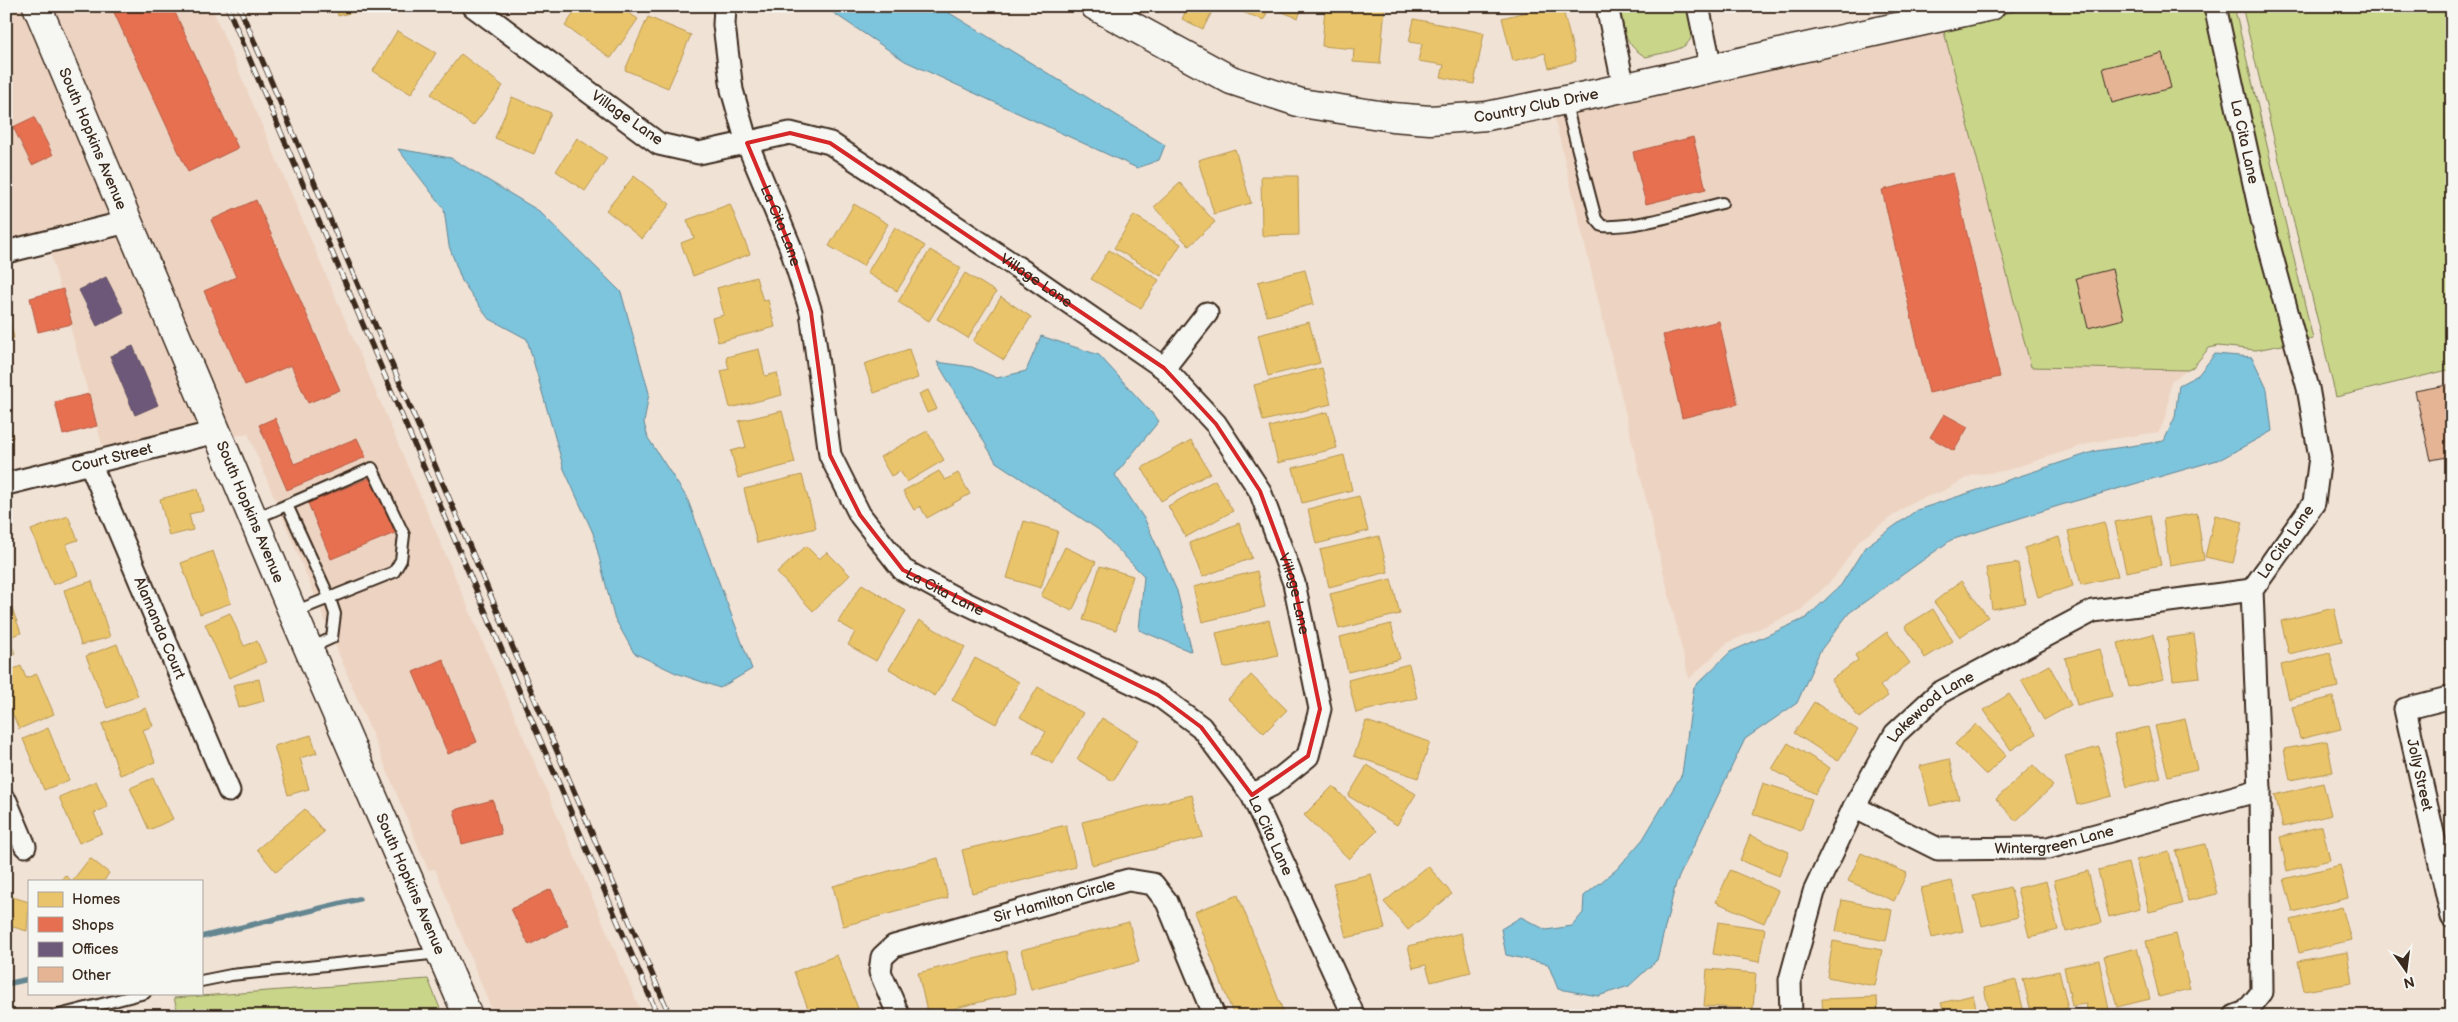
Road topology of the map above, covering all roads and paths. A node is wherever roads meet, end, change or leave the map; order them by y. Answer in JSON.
{"nodes":[{"id":1,"x":37,"y":6,"type":"edge"},
{"id":2,"x":473,"y":6,"type":"edge"},
{"id":3,"x":725,"y":6,"type":"edge"},
{"id":4,"x":1095,"y":6,"type":"edge"},
{"id":5,"x":1607,"y":6,"type":"edge"},
{"id":6,"x":1698,"y":6,"type":"edge"},
{"id":7,"x":1991,"y":6,"type":"edge"},
{"id":8,"x":2215,"y":6,"type":"edge"},
{"id":9,"x":1711,"y":68,"type":"junction"},
{"id":10,"x":1624,"y":88,"type":"junction"},
{"id":11,"x":1564,"y":100,"type":"junction"},
{"id":12,"x":746,"y":143,"type":"junction"},
{"id":13,"x":1722,"y":204,"type":"dead end"},
{"id":14,"x":127,"y":222,"type":"junction"},
{"id":15,"x":6,"y":252,"type":"edge"},
{"id":16,"x":1207,"y":313,"type":"dead end"},
{"id":17,"x":1164,"y":368,"type":"junction"},
{"id":18,"x":216,"y":432,"type":"junction"},
{"id":19,"x":90,"y":463,"type":"junction"},
{"id":20,"x":6,"y":484,"type":"edge"},
{"id":21,"x":287,"y":504,"type":"junction"},
{"id":22,"x":253,"y":519,"type":"junction"},
{"id":23,"x":2252,"y":590,"type":"junction"},
{"id":24,"x":330,"y":599,"type":"junction"},
{"id":25,"x":293,"y":613,"type":"junction"},
{"id":26,"x":308,"y":648,"type":"junction"},
{"id":27,"x":2452,"y":697,"type":"edge"},
{"id":28,"x":2260,"y":790,"type":"junction"},
{"id":29,"x":229,"y":792,"type":"dead end"},
{"id":30,"x":1252,"y":795,"type":"junction"},
{"id":31,"x":6,"y":801,"type":"edge"},
{"id":32,"x":1854,"y":807,"type":"junction"},
{"id":33,"x":25,"y":846,"type":"dead end"},
{"id":34,"x":2452,"y":917,"type":"edge"},
{"id":35,"x":441,"y":953,"type":"junction"},
{"id":36,"x":202,"y":981,"type":"edge"},
{"id":37,"x":141,"y":994,"type":"edge"},
{"id":38,"x":55,"y":1016,"type":"edge"},
{"id":39,"x":468,"y":1016,"type":"edge"},
{"id":40,"x":899,"y":1016,"type":"edge"},
{"id":41,"x":1214,"y":1016,"type":"edge"},
{"id":42,"x":1354,"y":1016,"type":"edge"},
{"id":43,"x":1790,"y":1016,"type":"edge"},
{"id":44,"x":2235,"y":1016,"type":"edge"}],
"edges":[{"from":1,"to":14,"type":"street","name":"South Hopkins Avenue"},
{"from":2,"to":12,"type":"street","name":"Village Lane"},
{"from":3,"to":12,"type":"street","name":"La Cita Lane"},
{"from":4,"to":11,"type":"street","name":"Country Club Drive"},
{"from":5,"to":10,"type":"street"},
{"from":6,"to":9,"type":"street"},
{"from":7,"to":9,"type":"street","name":"Country Club Drive"},
{"from":8,"to":23,"type":"street","name":"La Cita Lane"},
{"from":9,"to":10,"type":"street","name":"Country Club Drive"},
{"from":10,"to":11,"type":"street","name":"Country Club Drive"},
{"from":11,"to":13,"type":"lane"},
{"from":12,"to":17,"type":"street","name":"Village Lane"},
{"from":12,"to":30,"type":"street","name":"La Cita Lane"},
{"from":14,"to":15,"type":"street"},
{"from":14,"to":18,"type":"street","name":"South Hopkins Avenue"},
{"from":16,"to":17,"type":"street"},
{"from":17,"to":30,"type":"street","name":"Village Lane"},
{"from":18,"to":19,"type":"street","name":"Court Street"},
{"from":18,"to":22,"type":"street","name":"South Hopkins Avenue"},
{"from":19,"to":20,"type":"street","name":"Court Street"},
{"from":19,"to":29,"type":"street","name":"Alamanda Court"},
{"from":21,"to":22,"type":"lane"},
{"from":21,"to":24,"type":"lane"},
{"from":21,"to":24,"type":"lane"},
{"from":22,"to":25,"type":"street","name":"South Hopkins Avenue"},
{"from":23,"to":28,"type":"street","name":"La Cita Lane"},
{"from":23,"to":32,"type":"street","name":"Lakewood Lane"},
{"from":24,"to":25,"type":"lane"},
{"from":24,"to":26,"type":"lane"},
{"from":25,"to":26,"type":"street","name":"South Hopkins Avenue"},
{"from":26,"to":35,"type":"street","name":"South Hopkins Avenue"},
{"from":27,"to":34,"type":"street","name":"Jolly Street"},
{"from":28,"to":32,"type":"street","name":"Wintergreen Lane"},
{"from":28,"to":44,"type":"street","name":"La Cita Lane"},
{"from":30,"to":42,"type":"street","name":"La Cita Lane"},
{"from":31,"to":33,"type":"street"},
{"from":32,"to":43,"type":"street","name":"Lakewood Lane"},
{"from":35,"to":36,"type":"lane"},
{"from":35,"to":39,"type":"street","name":"South Hopkins Avenue"},
{"from":37,"to":38,"type":"lane"},
{"from":40,"to":41,"type":"street","name":"Sir Hamilton Circle"}]}
